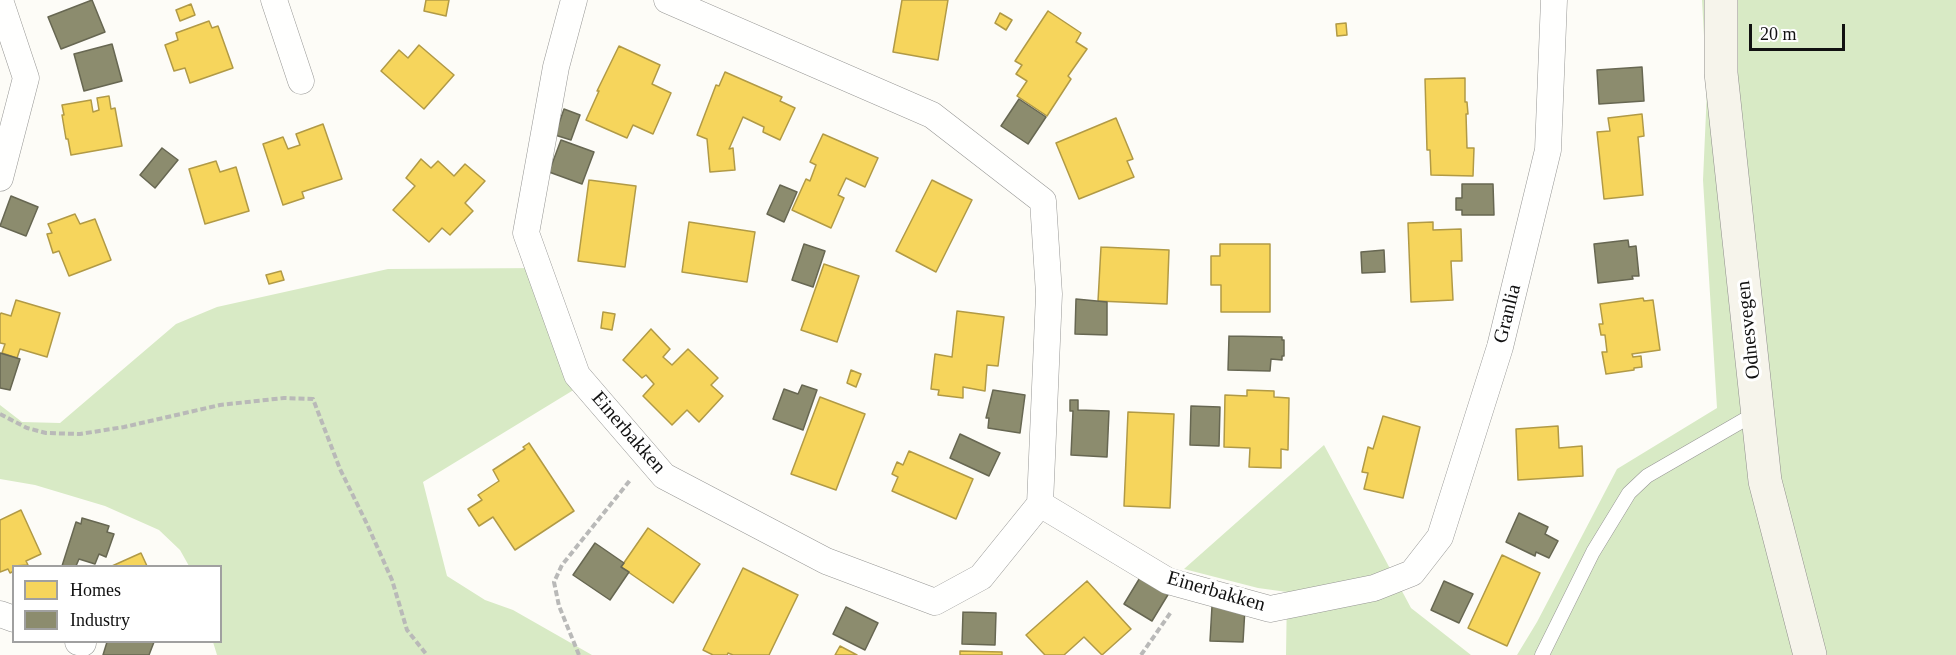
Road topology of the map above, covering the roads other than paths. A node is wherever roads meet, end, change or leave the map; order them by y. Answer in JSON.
{"nodes":[{"id":1,"x":0,"y":0,"type":"edge"},
{"id":2,"x":274,"y":0,"type":"edge"},
{"id":3,"x":574,"y":0,"type":"edge"},
{"id":4,"x":667,"y":0,"type":"edge"},
{"id":5,"x":1554,"y":0,"type":"edge"},
{"id":6,"x":1721,"y":0,"type":"edge"},
{"id":7,"x":301,"y":81,"type":"dead end"},
{"id":8,"x":0,"y":178,"type":"edge"},
{"id":9,"x":1758,"y":412,"type":"junction"},
{"id":10,"x":1040,"y":504,"type":"junction"},
{"id":11,"x":1374,"y":588,"type":"joint"},
{"id":12,"x":1542,"y":655,"type":"edge"},
{"id":13,"x":1810,"y":655,"type":"edge"}],
"edges":[{"from":1,"to":8,"type":"street"},
{"from":2,"to":7,"type":"street"},
{"from":3,"to":10,"type":"street","name":"Einerbakken"},
{"from":4,"to":10,"type":"street"},
{"from":5,"to":11,"type":"street","name":"Granlia"},
{"from":6,"to":9,"type":"main road","name":"Odnesvegen"},
{"from":9,"to":12,"type":"lane"},
{"from":9,"to":13,"type":"main road","name":"Odnesvegen"},
{"from":10,"to":11,"type":"street","name":"Einerbakken"}]}
